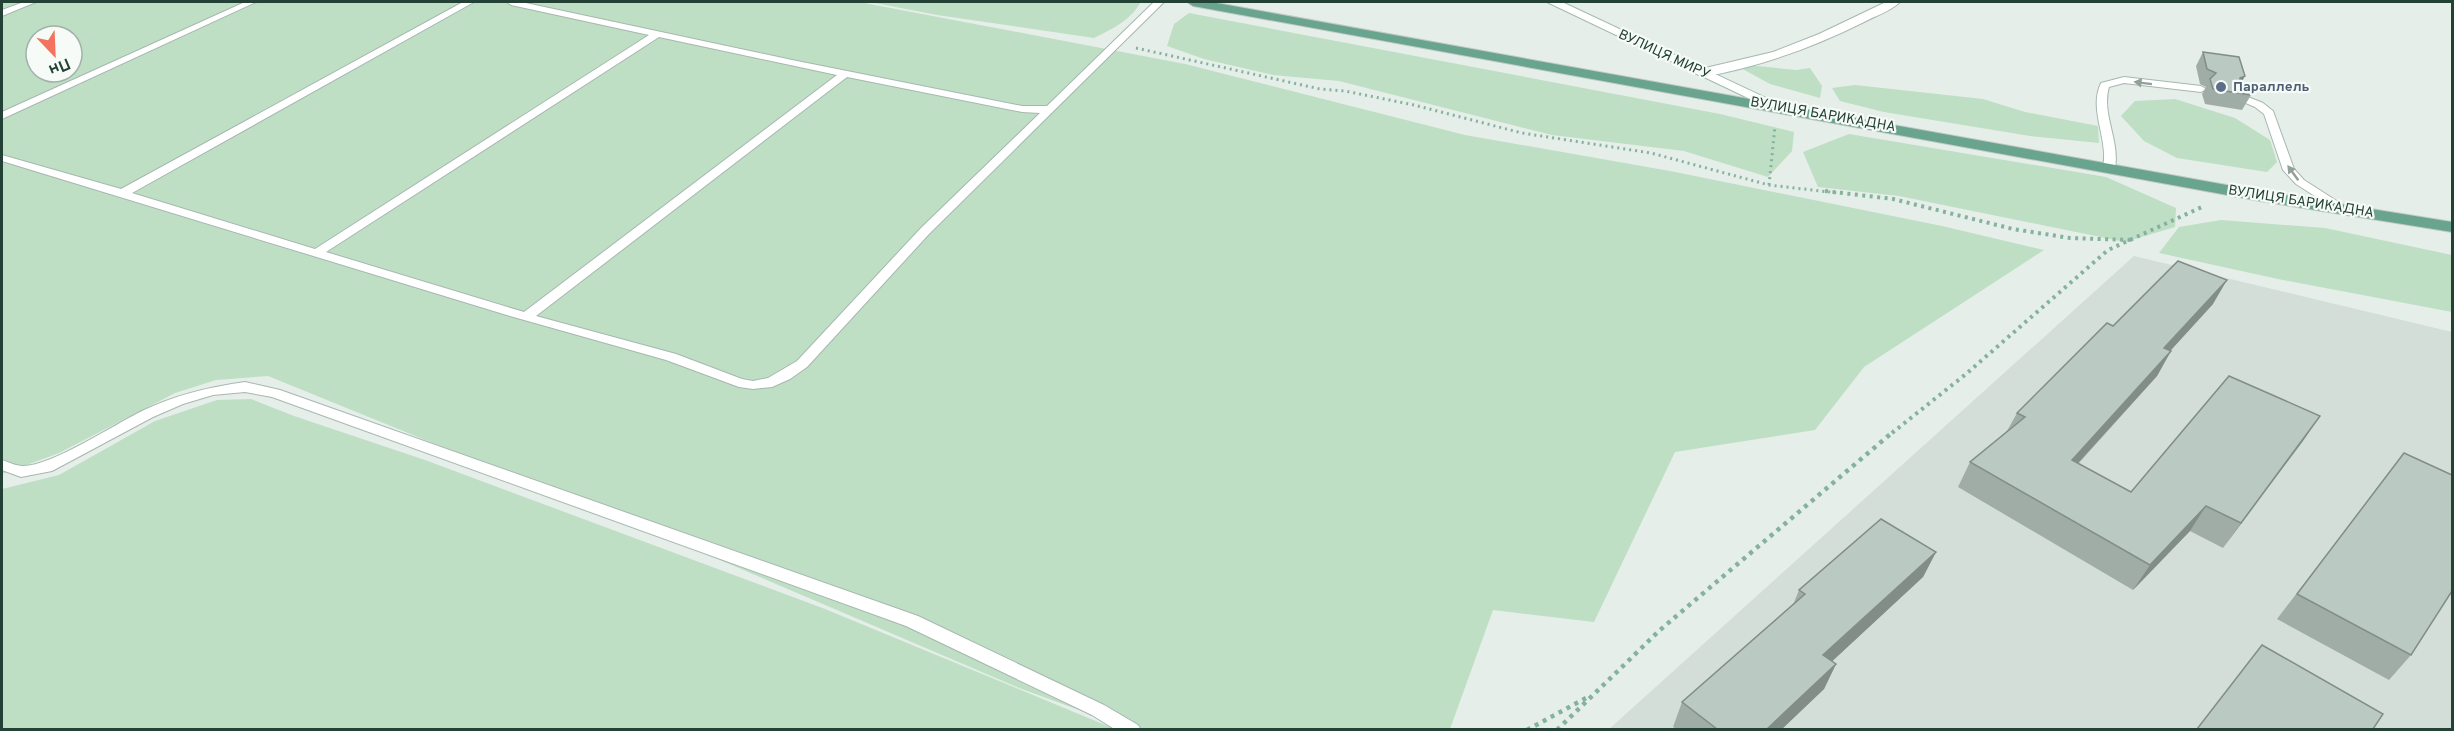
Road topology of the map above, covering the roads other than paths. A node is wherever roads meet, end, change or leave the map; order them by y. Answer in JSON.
{"nodes":[{"id":1,"x":31,"y":2,"type":"edge"},
{"id":2,"x":251,"y":2,"type":"edge"},
{"id":3,"x":469,"y":2,"type":"edge"},
{"id":4,"x":511,"y":2,"type":"edge"},
{"id":5,"x":1159,"y":2,"type":"edge"},
{"id":6,"x":1193,"y":2,"type":"edge"},
{"id":7,"x":1553,"y":2,"type":"edge"},
{"id":8,"x":1894,"y":2,"type":"edge"},
{"id":9,"x":2,"y":13,"type":"edge"},
{"id":10,"x":658,"y":33,"type":"junction"},
{"id":11,"x":846,"y":73,"type":"junction"},
{"id":12,"x":1702,"y":73,"type":"junction"},
{"id":13,"x":2201,"y":89,"type":"dead end"},
{"id":14,"x":2238,"y":96,"type":"edge"},
{"id":15,"x":1776,"y":106,"type":"junction"},
{"id":16,"x":1052,"y":108,"type":"junction"},
{"id":17,"x":2,"y":116,"type":"edge"},
{"id":18,"x":2,"y":158,"type":"edge"},
{"id":19,"x":2109,"y":168,"type":"junction"},
{"id":20,"x":123,"y":193,"type":"junction"},
{"id":21,"x":2339,"y":207,"type":"junction"},
{"id":22,"x":2452,"y":227,"type":"edge"},
{"id":23,"x":315,"y":254,"type":"junction"},
{"id":24,"x":526,"y":317,"type":"junction"},
{"id":25,"x":2,"y":465,"type":"edge"},
{"id":26,"x":1132,"y":729,"type":"edge"}],
"edges":[{"from":1,"to":9,"type":"lane"},
{"from":2,"to":17,"type":"lane"},
{"from":3,"to":20,"type":"lane"},
{"from":4,"to":10,"type":"lane"},
{"from":5,"to":16,"type":"lane"},
{"from":6,"to":15,"type":"main road","name":"ВУЛИЦЯ БАРИКАДНА"},
{"from":7,"to":12,"type":"street","name":"ВУЛИЦЯ МИРУ"},
{"from":8,"to":12,"type":"street"},
{"from":10,"to":11,"type":"lane"},
{"from":10,"to":23,"type":"lane"},
{"from":11,"to":16,"type":"lane"},
{"from":11,"to":24,"type":"lane"},
{"from":12,"to":15,"type":"street","name":"ВУЛИЦЯ МИРУ"},
{"from":13,"to":19,"type":"lane","one_way":true},
{"from":21,"to":14,"type":"lane","one_way":true},
{"from":15,"to":19,"type":"main road","name":"ВУЛИЦЯ БАРИКАДНА"},
{"from":16,"to":24,"type":"lane"},
{"from":18,"to":20,"type":"lane"},
{"from":19,"to":21,"type":"main road","name":"ВУЛИЦЯ БАРИКАДНА"},
{"from":20,"to":23,"type":"lane"},
{"from":21,"to":22,"type":"main road","name":"ВУЛИЦЯ БАРИКАДНА"},
{"from":23,"to":24,"type":"lane"},
{"from":25,"to":26,"type":"lane"}]}
